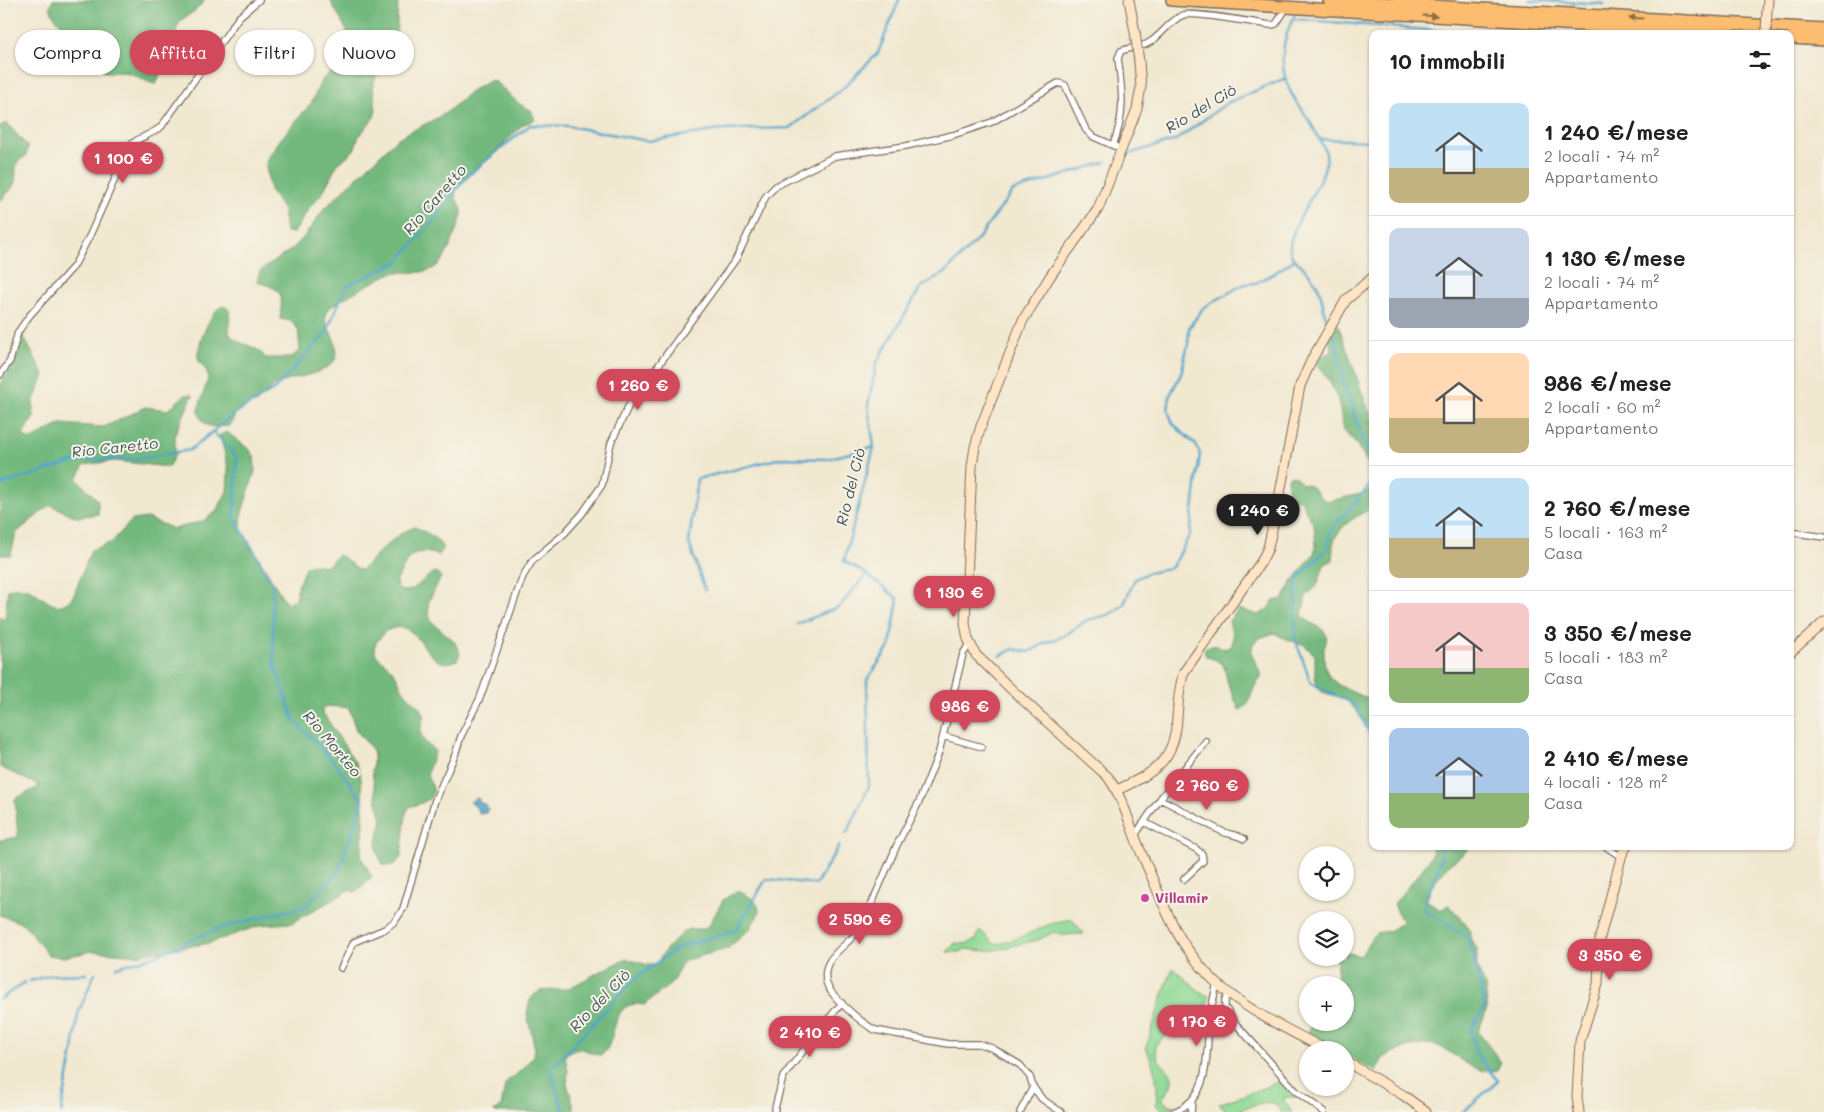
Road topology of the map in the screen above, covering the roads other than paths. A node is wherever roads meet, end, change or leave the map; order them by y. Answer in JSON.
{"nodes":[{"id":1,"x":259,"y":0,"type":"edge"},
{"id":2,"x":1129,"y":0,"type":"edge"},
{"id":3,"x":1172,"y":0,"type":"edge"},
{"id":4,"x":1329,"y":0,"type":"edge"},
{"id":5,"x":1768,"y":0,"type":"edge"},
{"id":6,"x":1284,"y":12,"type":"dead end"},
{"id":7,"x":1824,"y":29,"type":"edge"},
{"id":8,"x":1661,"y":30,"type":"edge"},
{"id":9,"x":1766,"y":30,"type":"edge"},
{"id":10,"x":1794,"y":38,"type":"edge"},
{"id":11,"x":1824,"y":40,"type":"edge"},
{"id":12,"x":1117,"y":147,"type":"junction"},
{"id":13,"x":1369,"y":281,"type":"edge"},
{"id":14,"x":0,"y":375,"type":"edge"},
{"id":15,"x":1794,"y":533,"type":"edge"},
{"id":16,"x":1824,"y":537,"type":"edge"},
{"id":17,"x":1824,"y":622,"type":"edge"},
{"id":18,"x":970,"y":643,"type":"junction"},
{"id":19,"x":1794,"y":649,"type":"edge"},
{"id":20,"x":943,"y":736,"type":"junction"},
{"id":21,"x":1206,"y":740,"type":"dead end"},
{"id":22,"x":982,"y":747,"type":"dead end"},
{"id":23,"x":1118,"y":790,"type":"junction"},
{"id":24,"x":1160,"y":799,"type":"junction"},
{"id":25,"x":1144,"y":822,"type":"junction"},
{"id":26,"x":1135,"y":835,"type":"junction"},
{"id":27,"x":1244,"y":839,"type":"dead end"},
{"id":28,"x":1610,"y":850,"type":"edge"},
{"id":29,"x":1625,"y":850,"type":"edge"},
{"id":30,"x":1621,"y":857,"type":"junction"},
{"id":31,"x":1184,"y":880,"type":"dead end"},
{"id":32,"x":341,"y":968,"type":"dead end"},
{"id":33,"x":1217,"y":983,"type":"junction"},
{"id":34,"x":1229,"y":994,"type":"junction"},
{"id":35,"x":842,"y":1003,"type":"junction"},
{"id":36,"x":1310,"y":1041,"type":"edge"},
{"id":37,"x":1354,"y":1066,"type":"edge"},
{"id":38,"x":1033,"y":1087,"type":"junction"},
{"id":39,"x":1192,"y":1102,"type":"junction"},
{"id":40,"x":774,"y":1112,"type":"edge"},
{"id":41,"x":1020,"y":1112,"type":"edge"},
{"id":42,"x":1061,"y":1112,"type":"edge"},
{"id":43,"x":1173,"y":1112,"type":"edge"},
{"id":44,"x":1191,"y":1112,"type":"edge"},
{"id":45,"x":1324,"y":1112,"type":"edge"},
{"id":46,"x":1426,"y":1112,"type":"edge"},
{"id":47,"x":1579,"y":1112,"type":"edge"}],
"edges":[{"from":1,"to":14,"type":"street"},
{"from":2,"to":12,"type":"main road","bridge":true},
{"from":3,"to":8,"type":"highway","one_way":true},
{"from":7,"to":4,"type":"highway","one_way":true},
{"from":5,"to":9,"type":"main road","bridge":true},
{"from":6,"to":12,"type":"street"},
{"from":10,"to":11,"type":"highway"},
{"from":12,"to":18,"type":"main road"},
{"from":12,"to":32,"type":"street"},
{"from":13,"to":23,"type":"main road"},
{"from":15,"to":16,"type":"street"},
{"from":17,"to":19,"type":"main road"},
{"from":18,"to":20,"type":"street"},
{"from":18,"to":23,"type":"main road"},
{"from":20,"to":22,"type":"street"},
{"from":20,"to":35,"type":"street"},
{"from":21,"to":24,"type":"street"},
{"from":23,"to":26,"type":"main road"},
{"from":24,"to":25,"type":"street"},
{"from":24,"to":27,"type":"street"},
{"from":25,"to":26,"type":"street"},
{"from":25,"to":31,"type":"street"},
{"from":26,"to":33,"type":"main road"},
{"from":28,"to":30,"type":"street"},
{"from":29,"to":30,"type":"main road"},
{"from":30,"to":47,"type":"main road"},
{"from":33,"to":34,"type":"main road"},
{"from":33,"to":39,"type":"street"},
{"from":34,"to":36,"type":"main road"},
{"from":34,"to":45,"type":"street"},
{"from":35,"to":38,"type":"street"},
{"from":35,"to":40,"type":"street"},
{"from":37,"to":46,"type":"main road"},
{"from":38,"to":41,"type":"street"},
{"from":38,"to":42,"type":"street"},
{"from":39,"to":43,"type":"street"},
{"from":39,"to":44,"type":"street"}]}
